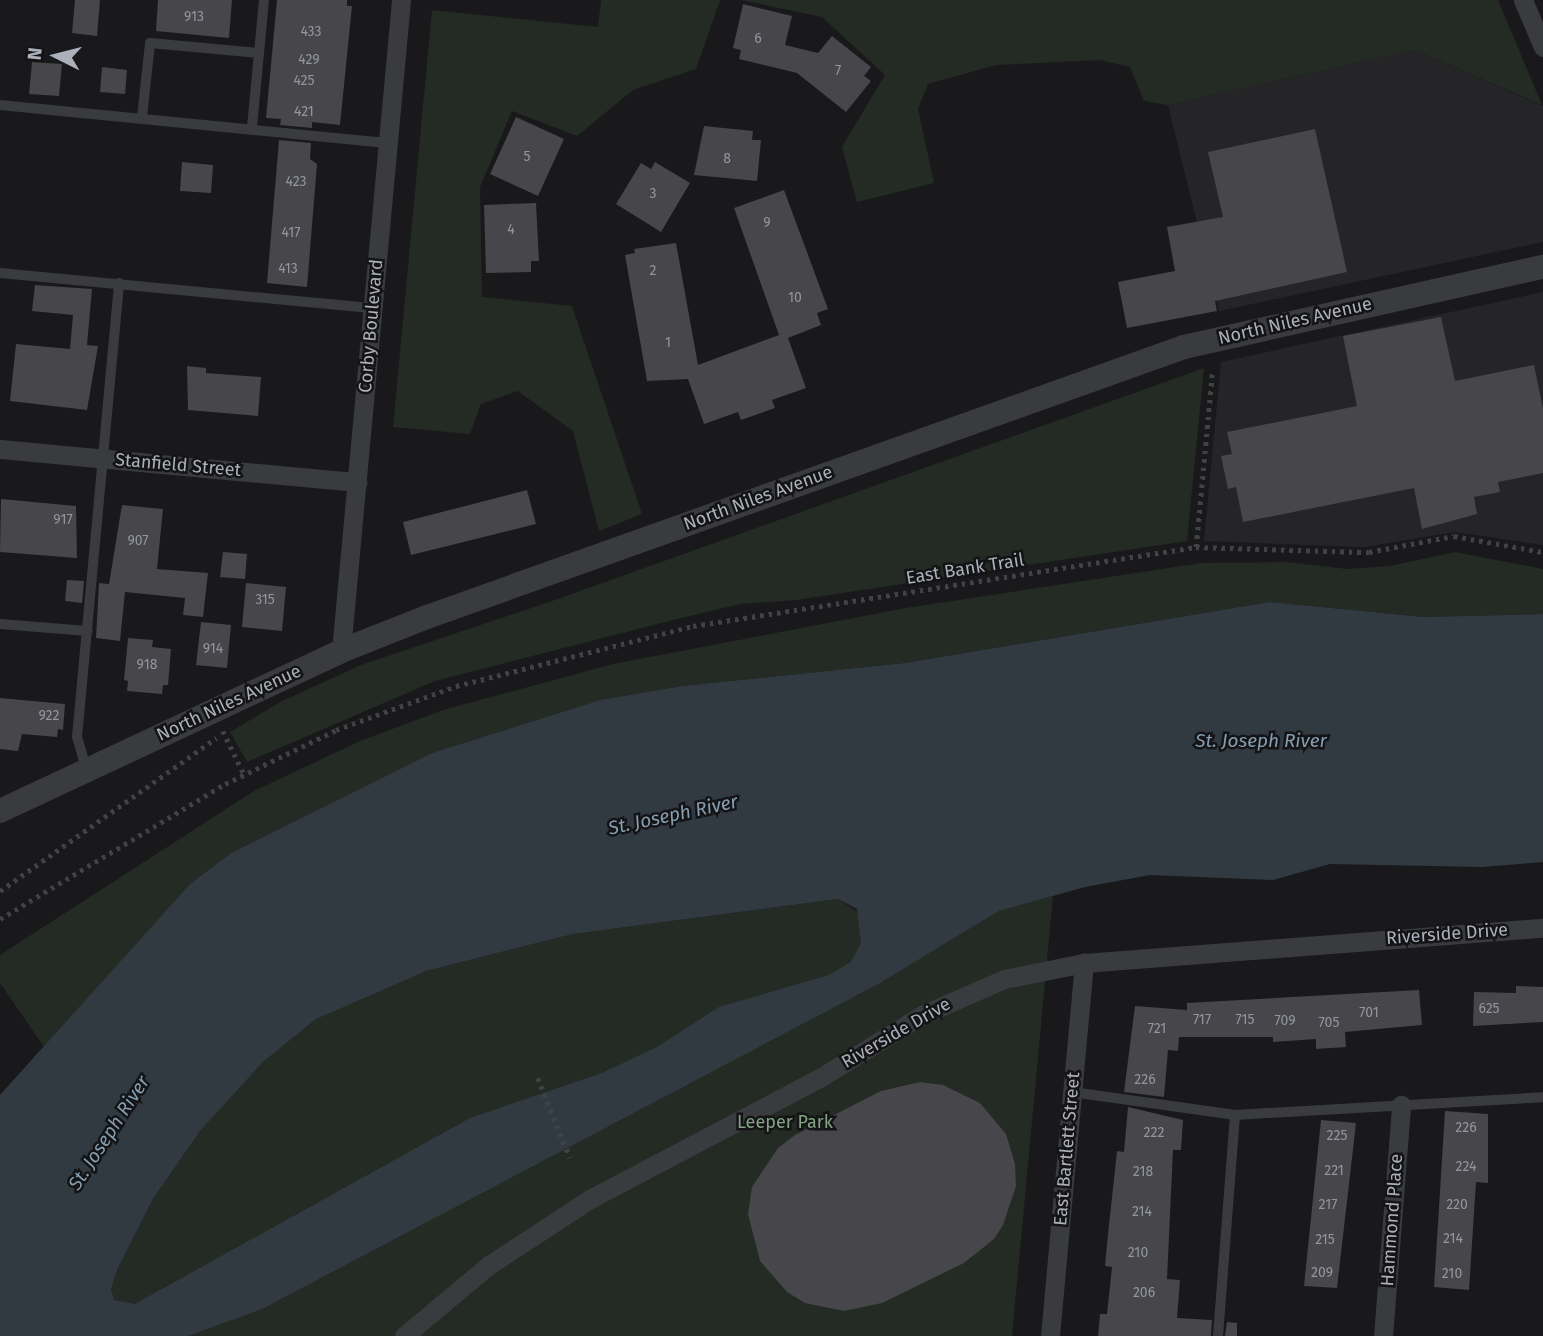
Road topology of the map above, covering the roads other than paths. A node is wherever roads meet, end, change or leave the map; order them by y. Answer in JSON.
{"nodes":[{"id":1,"x":264,"y":0,"type":"edge"},
{"id":2,"x":401,"y":0,"type":"edge"},
{"id":3,"x":1523,"y":0,"type":"edge"},
{"id":4,"x":1543,"y":47,"type":"edge"},
{"id":5,"x":259,"y":53,"type":"junction"},
{"id":6,"x":0,"y":105,"type":"edge"},
{"id":7,"x":142,"y":117,"type":"junction"},
{"id":8,"x":252,"y":127,"type":"junction"},
{"id":9,"x":389,"y":143,"type":"junction"},
{"id":10,"x":1543,"y":267,"type":"edge"},
{"id":11,"x":0,"y":273,"type":"edge"},
{"id":12,"x":118,"y":283,"type":"junction"},
{"id":13,"x":373,"y":308,"type":"junction"},
{"id":14,"x":0,"y":449,"type":"edge"},
{"id":15,"x":105,"y":458,"type":"junction"},
{"id":16,"x":357,"y":482,"type":"junction"},
{"id":17,"x":0,"y":624,"type":"edge"},
{"id":18,"x":88,"y":631,"type":"junction"},
{"id":19,"x":341,"y":651,"type":"junction"},
{"id":20,"x":87,"y":770,"type":"junction"},
{"id":21,"x":0,"y":811,"type":"edge"},
{"id":22,"x":1543,"y":928,"type":"edge"},
{"id":23,"x":1084,"y":963,"type":"junction"},
{"id":24,"x":1072,"y":1091,"type":"junction"},
{"id":25,"x":1543,"y":1097,"type":"edge"},
{"id":26,"x":1401,"y":1105,"type":"junction"},
{"id":27,"x":1235,"y":1115,"type":"junction"},
{"id":28,"x":404,"y":1336,"type":"edge"},
{"id":29,"x":1050,"y":1336,"type":"edge"},
{"id":30,"x":1218,"y":1336,"type":"edge"},
{"id":31,"x":1383,"y":1336,"type":"edge"}],
"edges":[{"from":1,"to":5,"type":"lane"},
{"from":2,"to":9,"type":"street","name":"Corby Boulevard"},
{"from":3,"to":4,"type":"street"},
{"from":5,"to":7,"type":"lane"},
{"from":5,"to":8,"type":"lane"},
{"from":6,"to":7,"type":"lane"},
{"from":7,"to":8,"type":"lane"},
{"from":8,"to":9,"type":"lane"},
{"from":9,"to":13,"type":"street","name":"Corby Boulevard"},
{"from":10,"to":19,"type":"street","name":"North Niles Avenue"},
{"from":11,"to":12,"type":"lane"},
{"from":12,"to":13,"type":"lane"},
{"from":12,"to":15,"type":"lane"},
{"from":13,"to":16,"type":"street","name":"Corby Boulevard"},
{"from":14,"to":15,"type":"street","name":"Stanfield Street"},
{"from":15,"to":16,"type":"street","name":"Stanfield Street"},
{"from":15,"to":18,"type":"lane"},
{"from":16,"to":19,"type":"street","name":"Corby Boulevard"},
{"from":17,"to":18,"type":"lane"},
{"from":18,"to":20,"type":"lane"},
{"from":19,"to":20,"type":"street","name":"North Niles Avenue"},
{"from":20,"to":21,"type":"street","name":"North Niles Avenue"},
{"from":22,"to":23,"type":"street","name":"Riverside Drive"},
{"from":23,"to":24,"type":"street","name":"East Bartlett Street"},
{"from":23,"to":28,"type":"street","name":"Riverside Drive"},
{"from":24,"to":27,"type":"lane"},
{"from":24,"to":29,"type":"street","name":"East Bartlett Street"},
{"from":25,"to":26,"type":"lane"},
{"from":26,"to":27,"type":"lane"},
{"from":26,"to":31,"type":"street","name":"Hammond Place"},
{"from":27,"to":30,"type":"lane"}]}
